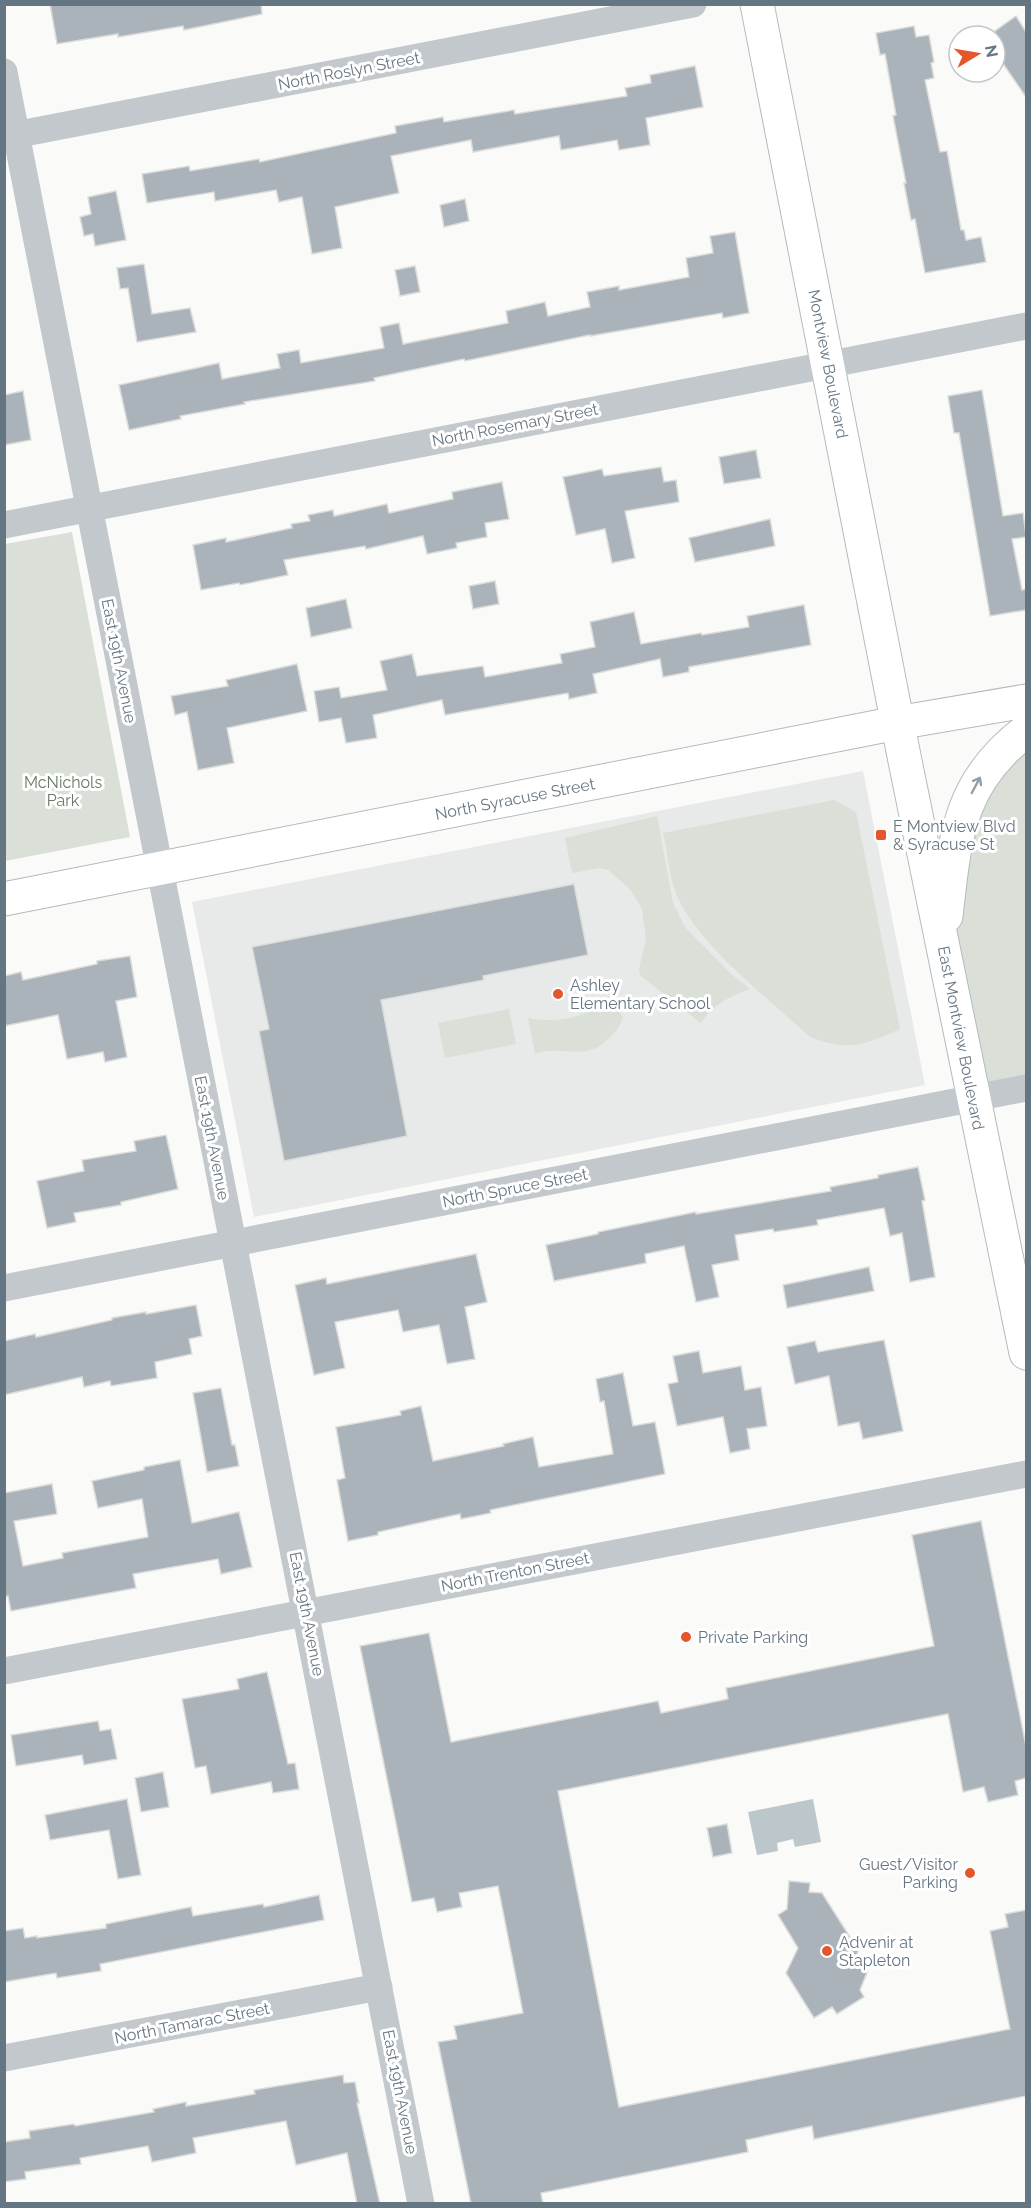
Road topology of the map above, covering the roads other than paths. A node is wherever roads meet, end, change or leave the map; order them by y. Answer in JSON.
{"nodes":[{"id":1,"x":693,"y":4,"type":"edge"},
{"id":2,"x":758,"y":4,"type":"edge"},
{"id":3,"x":4,"y":72,"type":"edge"},
{"id":4,"x":11,"y":136,"type":"edge"},
{"id":5,"x":1026,"y":326,"type":"edge"},
{"id":6,"x":828,"y":364,"type":"junction"},
{"id":7,"x":89,"y":509,"type":"junction"},
{"id":8,"x":4,"y":525,"type":"edge"},
{"id":9,"x":1026,"y":701,"type":"edge"},
{"id":10,"x":897,"y":723,"type":"junction"},
{"id":11,"x":1026,"y":731,"type":"edge"},
{"id":12,"x":159,"y":869,"type":"junction"},
{"id":13,"x":4,"y":899,"type":"edge"},
{"id":14,"x":942,"y":944,"type":"junction"},
{"id":15,"x":1026,"y":1088,"type":"edge"},
{"id":16,"x":973,"y":1098,"type":"junction"},
{"id":17,"x":233,"y":1243,"type":"junction"},
{"id":18,"x":4,"y":1288,"type":"edge"},
{"id":19,"x":1026,"y":1353,"type":"edge"},
{"id":20,"x":1026,"y":1474,"type":"edge"},
{"id":21,"x":306,"y":1613,"type":"junction"},
{"id":22,"x":4,"y":1671,"type":"edge"},
{"id":23,"x":379,"y":1987,"type":"junction"},
{"id":24,"x":4,"y":2058,"type":"edge"},
{"id":25,"x":421,"y":2204,"type":"edge"}],
"edges":[{"from":1,"to":4,"type":"street","name":"North Roslyn Street"},
{"from":2,"to":6,"type":"main road","name":"Montview Boulevard"},
{"from":3,"to":4,"type":"street","name":"East 19th Avenue"},
{"from":4,"to":7,"type":"street","name":"East 19th Avenue"},
{"from":5,"to":6,"type":"street","name":"North Rosemary Street"},
{"from":6,"to":7,"type":"street","name":"North Rosemary Street"},
{"from":6,"to":10,"type":"main road","name":"Montview Boulevard"},
{"from":7,"to":8,"type":"street","name":"North Rosemary Street"},
{"from":7,"to":12,"type":"street","name":"East 19th Avenue"},
{"from":9,"to":10,"type":"main road","name":"North Syracuse Street"},
{"from":10,"to":12,"type":"main road","name":"North Syracuse Street"},
{"from":10,"to":14,"type":"main road","name":"East Montview Boulevard"},
{"from":14,"to":11,"type":"main road","one_way":true},
{"from":12,"to":13,"type":"main road","name":"North Syracuse Street"},
{"from":12,"to":17,"type":"street","name":"East 19th Avenue"},
{"from":14,"to":16,"type":"main road","name":"East Montview Boulevard"},
{"from":15,"to":16,"type":"street","name":"North Spruce Street"},
{"from":16,"to":17,"type":"street","name":"North Spruce Street"},
{"from":16,"to":19,"type":"main road","name":"East Montview Boulevard"},
{"from":17,"to":18,"type":"street","name":"North Spruce Street"},
{"from":17,"to":21,"type":"street","name":"East 19th Avenue"},
{"from":20,"to":21,"type":"street","name":"North Trenton Street"},
{"from":21,"to":22,"type":"street","name":"North Trenton Street"},
{"from":21,"to":23,"type":"street","name":"East 19th Avenue"},
{"from":23,"to":24,"type":"street","name":"North Tamarac Street"},
{"from":23,"to":25,"type":"street","name":"East 19th Avenue"}]}
